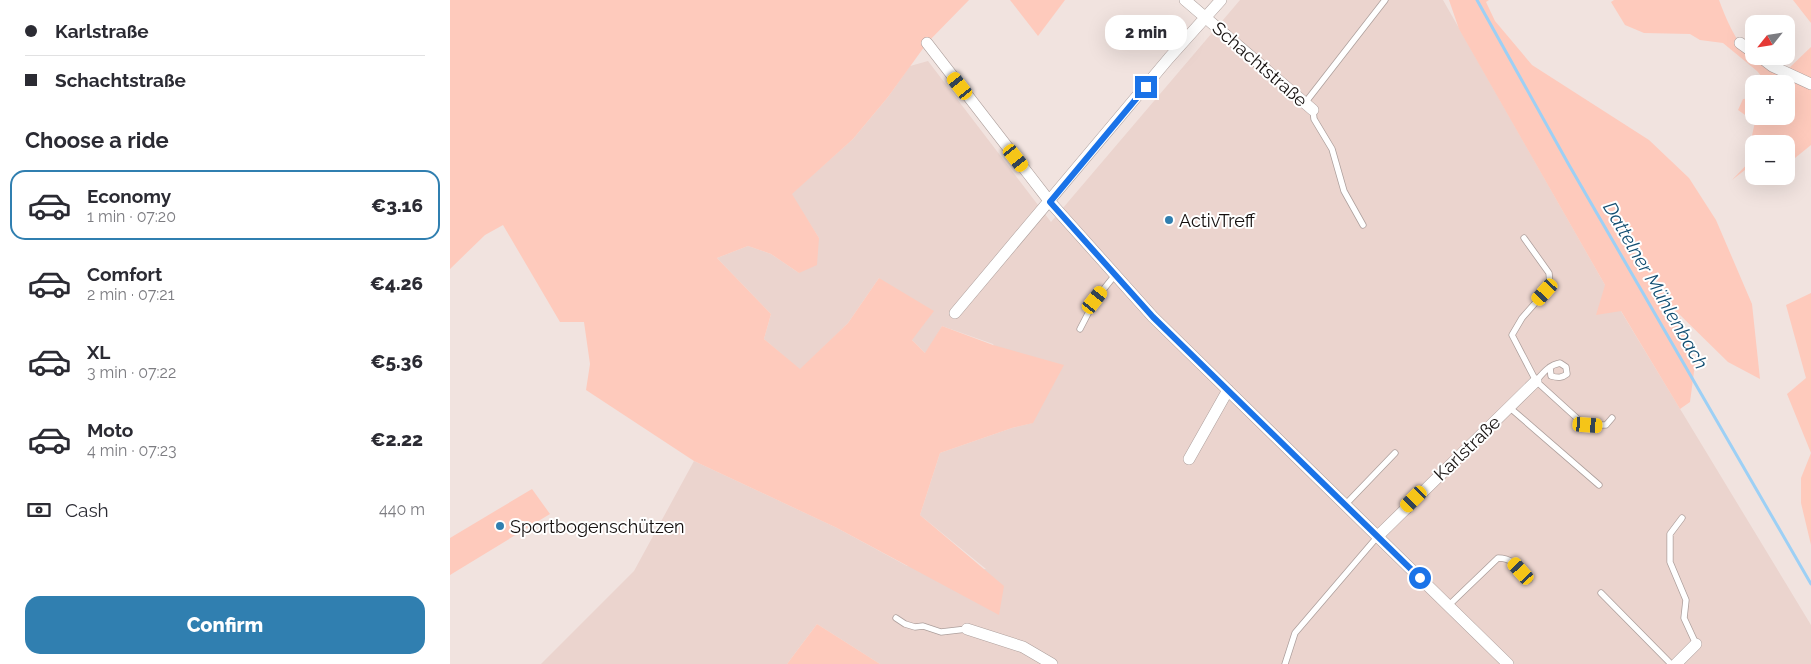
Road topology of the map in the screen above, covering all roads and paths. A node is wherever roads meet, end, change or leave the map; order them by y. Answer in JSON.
{"nodes":[{"id":1,"x":1185,"y":0,"type":"edge"},
{"id":2,"x":1220,"y":0,"type":"edge"},
{"id":3,"x":1385,"y":0,"type":"edge"},
{"id":4,"x":1206,"y":18,"type":"junction"},
{"id":5,"x":927,"y":43,"type":"dead end"},
{"id":6,"x":1740,"y":43,"type":"dead end"},
{"id":7,"x":1745,"y":47,"type":"edge"},
{"id":8,"x":1771,"y":65,"type":"edge"},
{"id":9,"x":1811,"y":84,"type":"edge"},
{"id":10,"x":1309,"y":106,"type":"junction"},
{"id":11,"x":1050,"y":202,"type":"junction"},
{"id":12,"x":1362,"y":225,"type":"dead end"},
{"id":13,"x":1524,"y":238,"type":"dead end"},
{"id":14,"x":1115,"y":275,"type":"junction"},
{"id":15,"x":955,"y":313,"type":"dead end"},
{"id":16,"x":1080,"y":329,"type":"dead end"},
{"id":17,"x":1550,"y":367,"type":"dead end"},
{"id":18,"x":1536,"y":381,"type":"junction"},
{"id":19,"x":1228,"y":390,"type":"junction"},
{"id":20,"x":1509,"y":407,"type":"junction"},
{"id":21,"x":1612,"y":418,"type":"dead end"},
{"id":22,"x":1395,"y":453,"type":"dead end"},
{"id":23,"x":1189,"y":459,"type":"dead end"},
{"id":24,"x":1599,"y":485,"type":"dead end"},
{"id":25,"x":1346,"y":504,"type":"junction"},
{"id":26,"x":1682,"y":518,"type":"dead end"},
{"id":27,"x":1378,"y":536,"type":"junction"},
{"id":28,"x":1530,"y":580,"type":"dead end"},
{"id":29,"x":1601,"y":593,"type":"dead end"},
{"id":30,"x":1448,"y":606,"type":"junction"},
{"id":31,"x":896,"y":618,"type":"dead end"},
{"id":32,"x":967,"y":629,"type":"joint"},
{"id":33,"x":1696,"y":644,"type":"joint"},
{"id":34,"x":1052,"y":664,"type":"edge"},
{"id":35,"x":1285,"y":664,"type":"edge"},
{"id":36,"x":1508,"y":664,"type":"edge"},
{"id":37,"x":1671,"y":664,"type":"edge"},
{"id":38,"x":1676,"y":664,"type":"edge"}],
"edges":[{"from":1,"to":4,"type":"street"},
{"from":2,"to":4,"type":"street","name":"Schachtstraße"},
{"from":3,"to":10,"type":"lane"},
{"from":4,"to":10,"type":"street","name":"Schachtstraße"},
{"from":4,"to":11,"type":"street","name":"Schachtstraße"},
{"from":5,"to":11,"type":"street"},
{"from":6,"to":7,"type":"street"},
{"from":8,"to":9,"type":"street"},
{"from":10,"to":12,"type":"lane"},
{"from":11,"to":14,"type":"street"},
{"from":11,"to":15,"type":"street","name":"Schachtstraße"},
{"from":13,"to":18,"type":"lane"},
{"from":14,"to":16,"type":"lane"},
{"from":14,"to":19,"type":"street"},
{"from":17,"to":18,"type":"lane"},
{"from":18,"to":20,"type":"street","name":"Karlstraße"},
{"from":18,"to":21,"type":"lane"},
{"from":19,"to":23,"type":"street"},
{"from":19,"to":25,"type":"street"},
{"from":20,"to":24,"type":"lane"},
{"from":20,"to":27,"type":"street","name":"Karlstraße"},
{"from":22,"to":25,"type":"lane"},
{"from":25,"to":27,"type":"street"},
{"from":26,"to":33,"type":"lane"},
{"from":27,"to":30,"type":"street"},
{"from":27,"to":35,"type":"lane"},
{"from":28,"to":30,"type":"lane"},
{"from":29,"to":37,"type":"lane"},
{"from":30,"to":36,"type":"street"},
{"from":31,"to":32,"type":"lane"},
{"from":32,"to":34,"type":"street"},
{"from":33,"to":38,"type":"street"}]}
